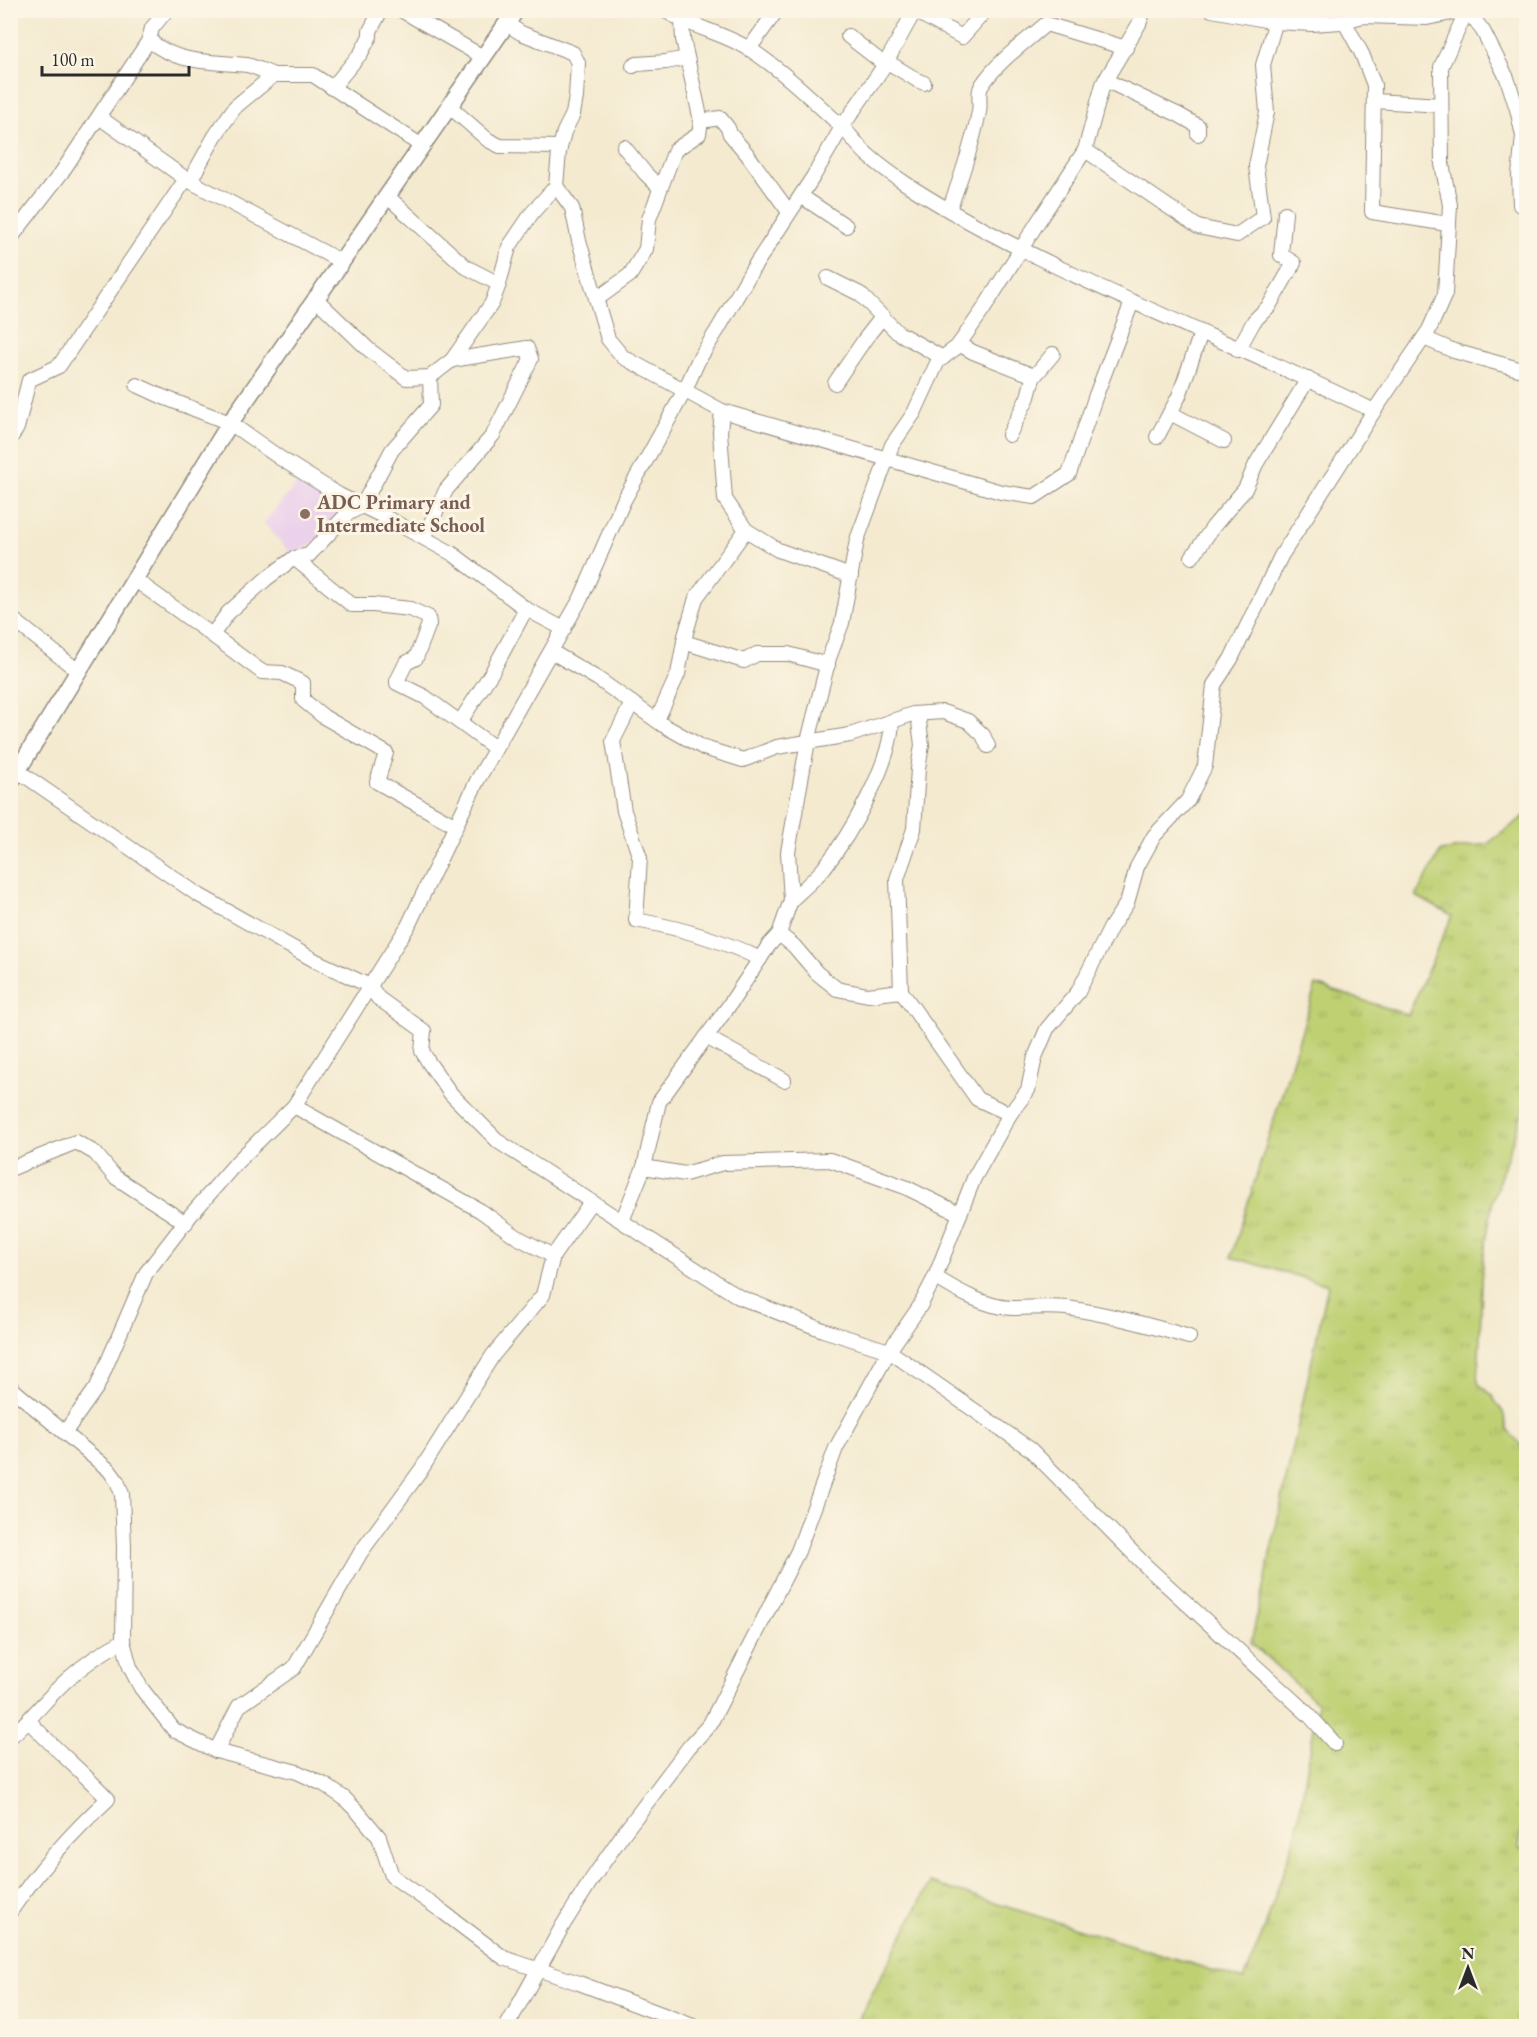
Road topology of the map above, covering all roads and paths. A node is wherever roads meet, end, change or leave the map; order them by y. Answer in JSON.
{"nodes":[{"id":1,"x":167,"y":10,"type":"edge"},
{"id":2,"x":381,"y":10,"type":"edge"},
{"id":3,"x":401,"y":10,"type":"edge"},
{"id":4,"x":664,"y":10,"type":"edge"},
{"id":5,"x":777,"y":10,"type":"edge"},
{"id":6,"x":986,"y":10,"type":"edge"},
{"id":7,"x":1144,"y":10,"type":"edge"},
{"id":8,"x":1212,"y":10,"type":"edge"},
{"id":9,"x":1467,"y":10,"type":"edge"},
{"id":10,"x":915,"y":11,"type":"edge"},
{"id":11,"x":1277,"y":16,"type":"edge"},
{"id":12,"x":511,"y":17,"type":"edge"},
{"id":13,"x":682,"y":21,"type":"junction"},
{"id":14,"x":1344,"y":21,"type":"junction"},
{"id":15,"x":848,"y":36,"type":"dead end"},
{"id":16,"x":150,"y":40,"type":"junction"},
{"id":17,"x":1126,"y":48,"type":"junction"},
{"id":18,"x":749,"y":49,"type":"junction"},
{"id":19,"x":483,"y":57,"type":"junction"},
{"id":20,"x":687,"y":58,"type":"junction"},
{"id":21,"x":885,"y":62,"type":"junction"},
{"id":22,"x":633,"y":66,"type":"dead end"},
{"id":23,"x":274,"y":75,"type":"junction"},
{"id":24,"x":1106,"y":80,"type":"junction"},
{"id":25,"x":924,"y":83,"type":"dead end"},
{"id":26,"x":332,"y":88,"type":"junction"},
{"id":27,"x":1375,"y":101,"type":"junction"},
{"id":28,"x":1442,"y":105,"type":"junction"},
{"id":29,"x":449,"y":106,"type":"junction"},
{"id":30,"x":99,"y":117,"type":"junction"},
{"id":31,"x":701,"y":121,"type":"junction"},
{"id":32,"x":842,"y":127,"type":"junction"},
{"id":33,"x":1198,"y":134,"type":"dead end"},
{"id":34,"x":422,"y":146,"type":"junction"},
{"id":35,"x":560,"y":147,"type":"junction"},
{"id":36,"x":624,"y":147,"type":"dead end"},
{"id":37,"x":1085,"y":150,"type":"junction"},
{"id":38,"x":188,"y":180,"type":"junction"},
{"id":39,"x":556,"y":186,"type":"junction"},
{"id":40,"x":660,"y":188,"type":"junction"},
{"id":41,"x":387,"y":196,"type":"junction"},
{"id":42,"x":801,"y":196,"type":"junction"},
{"id":43,"x":1520,"y":205,"type":"dead end"},
{"id":44,"x":949,"y":210,"type":"junction"},
{"id":45,"x":789,"y":212,"type":"junction"},
{"id":46,"x":1263,"y":217,"type":"junction"},
{"id":47,"x":1449,"y":224,"type":"junction"},
{"id":48,"x":846,"y":226,"type":"dead end"},
{"id":49,"x":10,"y":239,"type":"edge"},
{"id":50,"x":1020,"y":250,"type":"junction"},
{"id":51,"x":340,"y":261,"type":"junction"},
{"id":52,"x":828,"y":278,"type":"dead end"},
{"id":53,"x":499,"y":284,"type":"junction"},
{"id":54,"x":315,"y":298,"type":"junction"},
{"id":55,"x":597,"y":299,"type":"junction"},
{"id":56,"x":1132,"y":302,"type":"junction"},
{"id":57,"x":883,"y":316,"type":"junction"},
{"id":58,"x":1201,"y":333,"type":"junction"},
{"id":59,"x":1424,"y":338,"type":"junction"},
{"id":60,"x":959,"y":344,"type":"junction"},
{"id":61,"x":1238,"y":350,"type":"junction"},
{"id":62,"x":1053,"y":354,"type":"dead end"},
{"id":63,"x":943,"y":358,"type":"junction"},
{"id":64,"x":452,"y":360,"type":"junction"},
{"id":65,"x":1527,"y":371,"type":"edge"},
{"id":66,"x":430,"y":377,"type":"junction"},
{"id":67,"x":1033,"y":378,"type":"junction"},
{"id":68,"x":1308,"y":379,"type":"junction"},
{"id":69,"x":835,"y":383,"type":"dead end"},
{"id":70,"x":136,"y":385,"type":"dead end"},
{"id":71,"x":685,"y":390,"type":"junction"},
{"id":72,"x":722,"y":411,"type":"junction"},
{"id":73,"x":1374,"y":411,"type":"junction"},
{"id":74,"x":1170,"y":413,"type":"junction"},
{"id":75,"x":15,"y":419,"type":"edge"},
{"id":76,"x":230,"y":423,"type":"junction"},
{"id":77,"x":1009,"y":435,"type":"dead end"},
{"id":78,"x":1157,"y":437,"type":"dead end"},
{"id":79,"x":10,"y":439,"type":"edge"},
{"id":80,"x":1224,"y":441,"type":"dead end"},
{"id":81,"x":887,"y":460,"type":"junction"},
{"id":82,"x":363,"y":506,"type":"junction"},
{"id":83,"x":746,"y":530,"type":"junction"},
{"id":84,"x":424,"y":538,"type":"junction"},
{"id":85,"x":1192,"y":557,"type":"dead end"},
{"id":86,"x":294,"y":558,"type":"junction"},
{"id":87,"x":851,"y":576,"type":"junction"},
{"id":88,"x":134,"y":579,"type":"junction"},
{"id":89,"x":526,"y":609,"type":"junction"},
{"id":90,"x":10,"y":617,"type":"edge"},
{"id":91,"x":564,"y":629,"type":"junction"},
{"id":92,"x":212,"y":635,"type":"junction"},
{"id":93,"x":684,"y":642,"type":"junction"},
{"id":94,"x":552,"y":652,"type":"junction"},
{"id":95,"x":828,"y":665,"type":"junction"},
{"id":96,"x":78,"y":671,"type":"junction"},
{"id":97,"x":632,"y":703,"type":"junction"},
{"id":98,"x":918,"y":714,"type":"junction"},
{"id":99,"x":657,"y":720,"type":"junction"},
{"id":100,"x":892,"y":721,"type":"junction"},
{"id":101,"x":460,"y":722,"type":"junction"},
{"id":102,"x":808,"y":741,"type":"junction"},
{"id":103,"x":988,"y":746,"type":"dead end"},
{"id":104,"x":495,"y":748,"type":"junction"},
{"id":105,"x":14,"y":777,"type":"edge"},
{"id":106,"x":456,"y":825,"type":"junction"},
{"id":107,"x":791,"y":900,"type":"junction"},
{"id":108,"x":779,"y":934,"type":"junction"},
{"id":109,"x":760,"y":959,"type":"junction"},
{"id":110,"x":370,"y":986,"type":"junction"},
{"id":111,"x":901,"y":991,"type":"junction"},
{"id":112,"x":706,"y":1037,"type":"junction"},
{"id":113,"x":784,"y":1080,"type":"dead end"},
{"id":114,"x":294,"y":1106,"type":"junction"},
{"id":115,"x":1010,"y":1114,"type":"junction"},
{"id":116,"x":644,"y":1167,"type":"junction"},
{"id":117,"x":10,"y":1169,"type":"edge"},
{"id":118,"x":591,"y":1202,"type":"junction"},
{"id":119,"x":960,"y":1214,"type":"junction"},
{"id":120,"x":622,"y":1221,"type":"junction"},
{"id":121,"x":186,"y":1223,"type":"junction"},
{"id":122,"x":553,"y":1256,"type":"junction"},
{"id":123,"x":935,"y":1277,"type":"junction"},
{"id":124,"x":1189,"y":1337,"type":"dead end"},
{"id":125,"x":889,"y":1351,"type":"junction"},
{"id":126,"x":10,"y":1387,"type":"edge"},
{"id":127,"x":65,"y":1432,"type":"junction"},
{"id":128,"x":123,"y":1641,"type":"junction"},
{"id":129,"x":29,"y":1721,"type":"junction"},
{"id":130,"x":10,"y":1737,"type":"edge"},
{"id":131,"x":1335,"y":1744,"type":"dead end"},
{"id":132,"x":216,"y":1751,"type":"junction"},
{"id":133,"x":10,"y":1912,"type":"edge"},
{"id":134,"x":538,"y":1970,"type":"junction"},
{"id":135,"x":507,"y":2026,"type":"edge"},
{"id":136,"x":693,"y":2026,"type":"edge"}],
"edges":[{"from":1,"to":16,"type":"street"},
{"from":2,"to":26,"type":"street"},
{"from":3,"to":19,"type":"street"},
{"from":4,"to":13,"type":"street"},
{"from":5,"to":18,"type":"street"},
{"from":6,"to":10,"type":"street"},
{"from":7,"to":17,"type":"street"},
{"from":8,"to":11,"type":"street"},
{"from":9,"to":14,"type":"street"},
{"from":9,"to":28,"type":"street"},
{"from":9,"to":43,"type":"street"},
{"from":10,"to":21,"type":"street"},
{"from":11,"to":14,"type":"street"},
{"from":11,"to":46,"type":"street"},
{"from":12,"to":19,"type":"main road"},
{"from":12,"to":35,"type":"street"},
{"from":13,"to":18,"type":"street"},
{"from":13,"to":20,"type":"street"},
{"from":14,"to":27,"type":"street"},
{"from":15,"to":21,"type":"street"},
{"from":16,"to":23,"type":"street"},
{"from":16,"to":30,"type":"street"},
{"from":17,"to":24,"type":"street"},
{"from":17,"to":44,"type":"street"},
{"from":18,"to":32,"type":"street"},
{"from":19,"to":29,"type":"main road"},
{"from":20,"to":22,"type":"street"},
{"from":20,"to":31,"type":"street"},
{"from":21,"to":25,"type":"street"},
{"from":21,"to":32,"type":"street"},
{"from":23,"to":26,"type":"street"},
{"from":23,"to":38,"type":"street"},
{"from":24,"to":33,"type":"street"},
{"from":24,"to":37,"type":"street"},
{"from":26,"to":34,"type":"street"},
{"from":27,"to":28,"type":"street"},
{"from":27,"to":47,"type":"street"},
{"from":28,"to":47,"type":"street"},
{"from":29,"to":34,"type":"main road"},
{"from":29,"to":35,"type":"street"},
{"from":30,"to":38,"type":"street"},
{"from":30,"to":49,"type":"street"},
{"from":31,"to":40,"type":"street"},
{"from":31,"to":45,"type":"street"},
{"from":32,"to":42,"type":"street"},
{"from":32,"to":44,"type":"street"},
{"from":34,"to":41,"type":"main road"},
{"from":35,"to":39,"type":"street"},
{"from":36,"to":40,"type":"street"},
{"from":37,"to":46,"type":"street"},
{"from":37,"to":50,"type":"street"},
{"from":38,"to":51,"type":"street"},
{"from":38,"to":75,"type":"street"},
{"from":39,"to":53,"type":"street"},
{"from":39,"to":55,"type":"street"},
{"from":40,"to":55,"type":"street"},
{"from":41,"to":51,"type":"main road"},
{"from":41,"to":53,"type":"street"},
{"from":42,"to":45,"type":"street"},
{"from":42,"to":48,"type":"street"},
{"from":44,"to":50,"type":"street"},
{"from":45,"to":71,"type":"street"},
{"from":46,"to":61,"type":"street"},
{"from":47,"to":59,"type":"street"},
{"from":50,"to":56,"type":"street"},
{"from":50,"to":60,"type":"street"},
{"from":51,"to":54,"type":"main road"},
{"from":52,"to":57,"type":"street"},
{"from":53,"to":64,"type":"street"},
{"from":54,"to":66,"type":"street"},
{"from":54,"to":76,"type":"main road"},
{"from":55,"to":71,"type":"street"},
{"from":56,"to":58,"type":"street"},
{"from":56,"to":81,"type":"street"},
{"from":57,"to":63,"type":"street"},
{"from":57,"to":69,"type":"street"},
{"from":58,"to":61,"type":"street"},
{"from":58,"to":74,"type":"street"},
{"from":59,"to":65,"type":"street"},
{"from":59,"to":73,"type":"street"},
{"from":60,"to":63,"type":"street"},
{"from":60,"to":67,"type":"street"},
{"from":61,"to":68,"type":"street"},
{"from":62,"to":67,"type":"street"},
{"from":63,"to":81,"type":"street"},
{"from":64,"to":66,"type":"street"},
{"from":64,"to":84,"type":"street"},
{"from":66,"to":82,"type":"street"},
{"from":67,"to":77,"type":"street"},
{"from":68,"to":73,"type":"street"},
{"from":68,"to":85,"type":"street"},
{"from":70,"to":76,"type":"street"},
{"from":71,"to":72,"type":"street"},
{"from":71,"to":91,"type":"street"},
{"from":72,"to":81,"type":"street"},
{"from":72,"to":83,"type":"street"},
{"from":73,"to":115,"type":"street"},
{"from":74,"to":78,"type":"street"},
{"from":74,"to":80,"type":"street"},
{"from":75,"to":79,"type":"street"},
{"from":76,"to":82,"type":"street"},
{"from":76,"to":88,"type":"main road"},
{"from":81,"to":87,"type":"street"},
{"from":82,"to":84,"type":"street"},
{"from":82,"to":86,"type":"street"},
{"from":83,"to":87,"type":"street"},
{"from":83,"to":93,"type":"street"},
{"from":84,"to":89,"type":"street"},
{"from":86,"to":92,"type":"street"},
{"from":86,"to":101,"type":"street"},
{"from":87,"to":95,"type":"street"},
{"from":88,"to":92,"type":"street"},
{"from":88,"to":96,"type":"main road"},
{"from":89,"to":91,"type":"street"},
{"from":89,"to":101,"type":"street"},
{"from":90,"to":96,"type":"street"},
{"from":91,"to":94,"type":"street"},
{"from":92,"to":106,"type":"street"},
{"from":93,"to":95,"type":"street"},
{"from":93,"to":99,"type":"street"},
{"from":94,"to":97,"type":"street"},
{"from":94,"to":104,"type":"street"},
{"from":95,"to":102,"type":"street"},
{"from":96,"to":105,"type":"main road"},
{"from":97,"to":99,"type":"street"},
{"from":97,"to":109,"type":"street"},
{"from":98,"to":100,"type":"street"},
{"from":98,"to":103,"type":"street"},
{"from":98,"to":111,"type":"street"},
{"from":99,"to":102,"type":"street"},
{"from":100,"to":102,"type":"street"},
{"from":100,"to":107,"type":"street"},
{"from":101,"to":104,"type":"street"},
{"from":102,"to":107,"type":"street"},
{"from":104,"to":106,"type":"street"},
{"from":105,"to":110,"type":"street"},
{"from":106,"to":110,"type":"street"},
{"from":107,"to":108,"type":"street"},
{"from":108,"to":109,"type":"street"},
{"from":108,"to":111,"type":"street"},
{"from":109,"to":112,"type":"street"},
{"from":110,"to":114,"type":"street"},
{"from":110,"to":118,"type":"street"},
{"from":111,"to":115,"type":"street"},
{"from":112,"to":113,"type":"street"},
{"from":112,"to":116,"type":"street"},
{"from":114,"to":121,"type":"street"},
{"from":114,"to":122,"type":"street"},
{"from":115,"to":119,"type":"street"},
{"from":116,"to":119,"type":"street"},
{"from":116,"to":120,"type":"street"},
{"from":117,"to":121,"type":"street"},
{"from":118,"to":120,"type":"street"},
{"from":118,"to":122,"type":"street"},
{"from":119,"to":123,"type":"street"},
{"from":120,"to":125,"type":"street"},
{"from":121,"to":127,"type":"street"},
{"from":122,"to":132,"type":"street"},
{"from":123,"to":124,"type":"street"},
{"from":123,"to":125,"type":"street"},
{"from":125,"to":131,"type":"street"},
{"from":125,"to":134,"type":"street"},
{"from":126,"to":127,"type":"street"},
{"from":127,"to":128,"type":"street"},
{"from":128,"to":129,"type":"street"},
{"from":128,"to":132,"type":"street"},
{"from":129,"to":130,"type":"street"},
{"from":129,"to":133,"type":"street"},
{"from":132,"to":134,"type":"street"},
{"from":134,"to":135,"type":"street"},
{"from":134,"to":136,"type":"street"}]}
